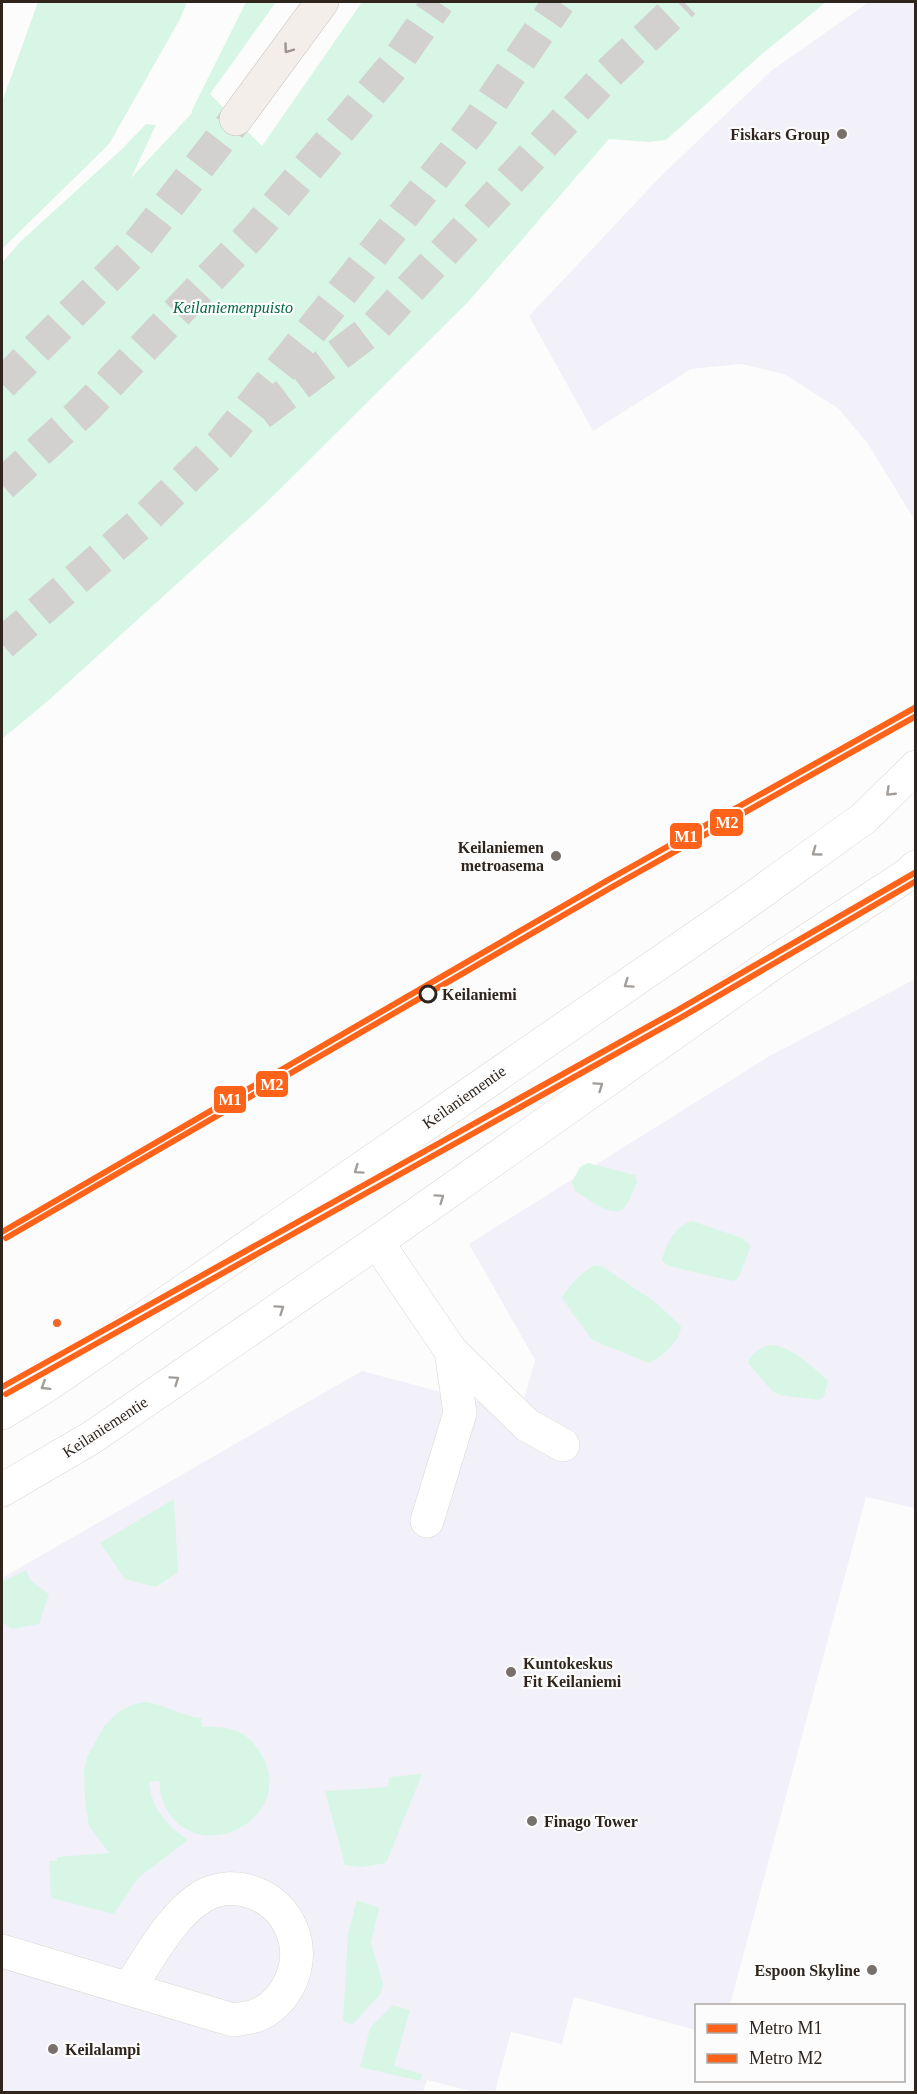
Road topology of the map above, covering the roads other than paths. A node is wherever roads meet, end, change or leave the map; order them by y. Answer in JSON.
{"nodes":[{"id":1,"x":322,"y":2,"type":"edge"},
{"id":2,"x":236,"y":119,"type":"tunnel mouth"},
{"id":3,"x":915,"y":767,"type":"edge"},
{"id":4,"x":913,"y":876,"type":"edge"},
{"id":5,"x":377,"y":1242,"type":"junction"},
{"id":6,"x":451,"y":1351,"type":"junction"},
{"id":7,"x":2,"y":1413,"type":"edge"},
{"id":8,"x":563,"y":1445,"type":"dead end"},
{"id":9,"x":2,"y":1490,"type":"edge"},
{"id":10,"x":428,"y":1521,"type":"dead end"},
{"id":11,"x":2,"y":1952,"type":"edge"},
{"id":12,"x":129,"y":1988,"type":"junction"}],
"edges":[{"from":1,"to":2,"type":"highway","one_way":true},
{"from":3,"to":7,"type":"street","name":"Keilaniementie","one_way":true},
{"from":5,"to":4,"type":"street","name":"Keilaniementie","one_way":true},
{"from":5,"to":6,"type":"street"},
{"from":9,"to":5,"type":"street","name":"Keilaniementie","one_way":true},
{"from":6,"to":8,"type":"street"},
{"from":6,"to":10,"type":"street"},
{"from":11,"to":12,"type":"street"},
{"from":12,"to":12,"type":"street"}]}
